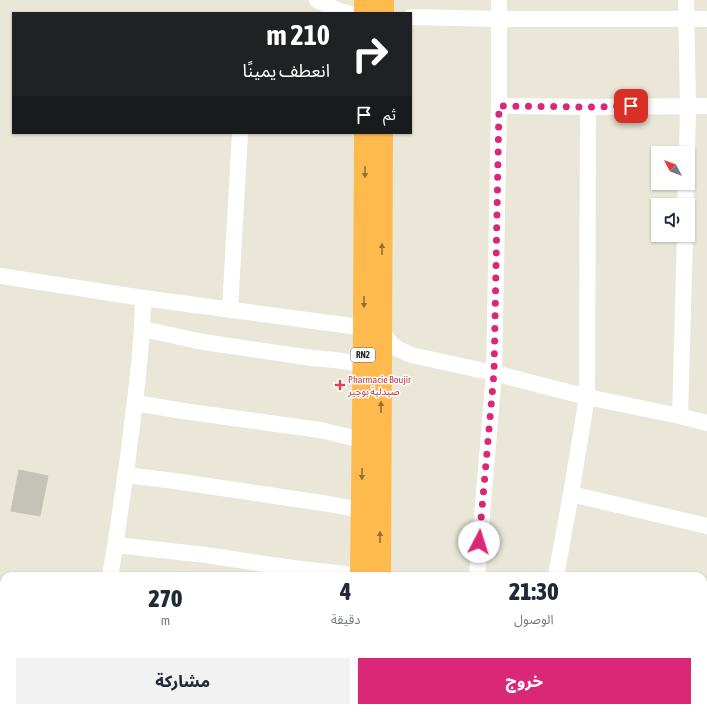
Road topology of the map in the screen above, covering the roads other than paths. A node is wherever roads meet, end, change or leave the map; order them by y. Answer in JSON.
{"nodes":[{"id":1,"x":317,"y":0,"type":"edge"},
{"id":2,"x":365,"y":0,"type":"edge"},
{"id":3,"x":383,"y":0,"type":"edge"},
{"id":4,"x":498,"y":0,"type":"edge"},
{"id":5,"x":686,"y":0,"type":"edge"},
{"id":6,"x":344,"y":12,"type":"edge"},
{"id":7,"x":365,"y":12,"type":"edge"},
{"id":8,"x":383,"y":12,"type":"edge"},
{"id":9,"x":412,"y":17,"type":"edge"},
{"id":10,"x":686,"y":18,"type":"junction"},
{"id":11,"x":707,"y":18,"type":"edge"},
{"id":12,"x":498,"y":19,"type":"junction"},
{"id":13,"x":499,"y":106,"type":"junction"},
{"id":14,"x":688,"y":106,"type":"junction"},
{"id":15,"x":707,"y":106,"type":"edge"},
{"id":16,"x":588,"y":107,"type":"junction"},
{"id":17,"x":240,"y":134,"type":"edge"},
{"id":18,"x":365,"y":134,"type":"edge"},
{"id":19,"x":382,"y":134,"type":"edge"},
{"id":20,"x":687,"y":146,"type":"edge"},
{"id":21,"x":685,"y":242,"type":"edge"},
{"id":22,"x":0,"y":276,"type":"edge"},
{"id":23,"x":143,"y":298,"type":"junction"},
{"id":24,"x":230,"y":310,"type":"junction"},
{"id":25,"x":373,"y":329,"type":"junction"},
{"id":26,"x":143,"y":330,"type":"junction"},
{"id":27,"x":363,"y":364,"type":"junction"},
{"id":28,"x":494,"y":373,"type":"junction"},
{"id":29,"x":587,"y":397,"type":"junction"},
{"id":30,"x":135,"y":403,"type":"junction"},
{"id":31,"x":680,"y":416,"type":"junction"},
{"id":32,"x":707,"y":423,"type":"edge"},
{"id":33,"x":362,"y":440,"type":"junction"},
{"id":34,"x":125,"y":475,"type":"junction"},
{"id":35,"x":571,"y":494,"type":"junction"},
{"id":36,"x":361,"y":510,"type":"junction"},
{"id":37,"x":707,"y":526,"type":"edge"},
{"id":38,"x":116,"y":544,"type":"junction"},
{"id":39,"x":115,"y":572,"type":"edge"},
{"id":40,"x":327,"y":572,"type":"edge"},
{"id":41,"x":361,"y":572,"type":"edge"},
{"id":42,"x":380,"y":572,"type":"edge"},
{"id":43,"x":477,"y":572,"type":"edge"},
{"id":44,"x":557,"y":572,"type":"edge"}],
"edges":[{"from":1,"to":6,"type":"street"},
{"from":2,"to":7,"type":"highway"},
{"from":3,"to":8,"type":"highway"},
{"from":4,"to":12,"type":"street"},
{"from":5,"to":10,"type":"street"},
{"from":9,"to":12,"type":"street"},
{"from":10,"to":11,"type":"street"},
{"from":10,"to":12,"type":"street"},
{"from":10,"to":14,"type":"street"},
{"from":12,"to":13,"type":"street"},
{"from":13,"to":16,"type":"street"},
{"from":13,"to":28,"type":"street"},
{"from":14,"to":15,"type":"street"},
{"from":14,"to":16,"type":"street"},
{"from":14,"to":20,"type":"street"},
{"from":16,"to":29,"type":"street"},
{"from":17,"to":24,"type":"street"},
{"from":18,"to":25,"type":"highway","number":"RN2","one_way":true},
{"from":25,"to":19,"type":"highway","number":"RN2","one_way":true},
{"from":21,"to":31,"type":"street"},
{"from":22,"to":23,"type":"street"},
{"from":23,"to":24,"type":"street"},
{"from":23,"to":26,"type":"street"},
{"from":24,"to":25,"type":"street"},
{"from":25,"to":27,"type":"highway","number":"RN2"},
{"from":25,"to":28,"type":"street"},
{"from":42,"to":25,"type":"highway","number":"RN2","one_way":true},
{"from":26,"to":27,"type":"street"},
{"from":26,"to":30,"type":"street"},
{"from":27,"to":33,"type":"highway","number":"RN2"},
{"from":28,"to":29,"type":"street"},
{"from":28,"to":43,"type":"street"},
{"from":29,"to":31,"type":"street"},
{"from":29,"to":35,"type":"street"},
{"from":30,"to":33,"type":"street"},
{"from":30,"to":34,"type":"street"},
{"from":31,"to":32,"type":"street"},
{"from":33,"to":36,"type":"highway","number":"RN2","one_way":true},
{"from":34,"to":36,"type":"street"},
{"from":34,"to":38,"type":"street"},
{"from":35,"to":37,"type":"street"},
{"from":35,"to":44,"type":"street"},
{"from":36,"to":41,"type":"highway","number":"RN2"},
{"from":38,"to":39,"type":"street"},
{"from":38,"to":40,"type":"street"}]}
